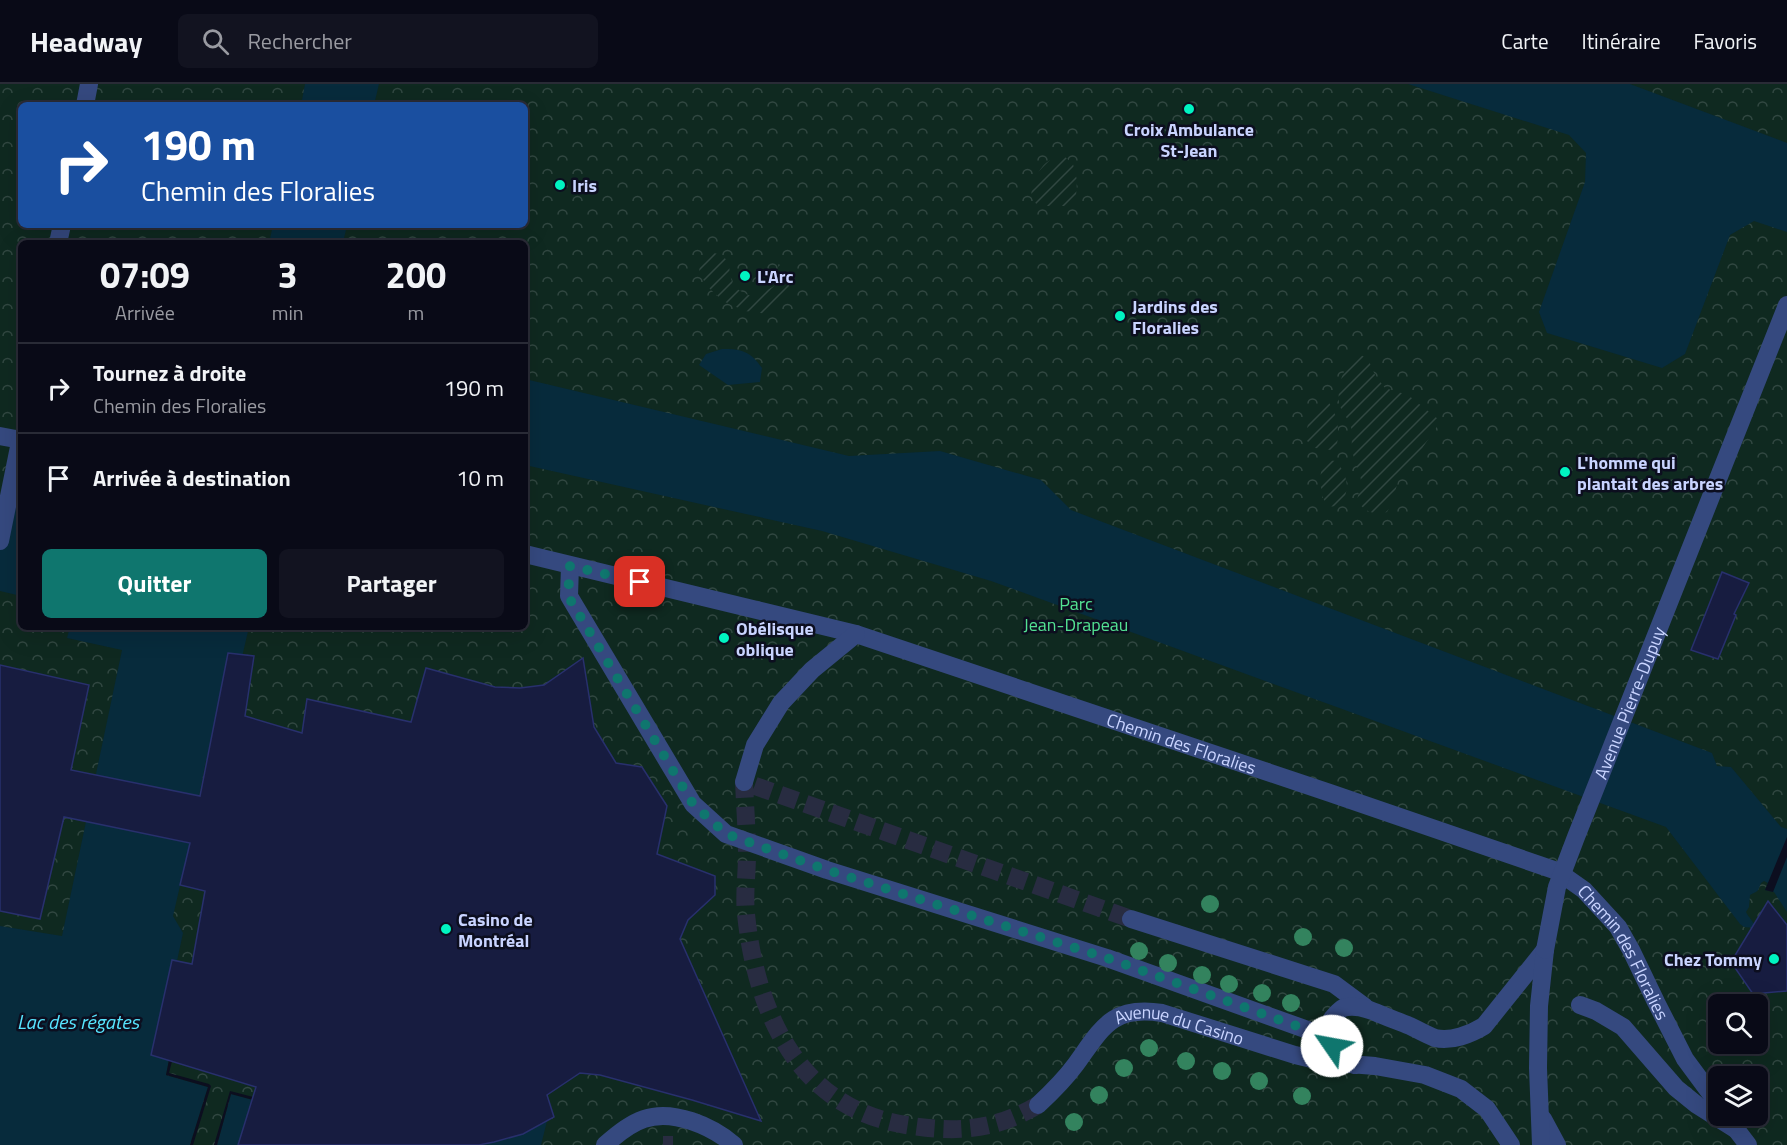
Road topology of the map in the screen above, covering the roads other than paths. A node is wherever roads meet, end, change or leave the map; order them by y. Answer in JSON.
{"nodes":[{"id":1,"x":89,"y":84,"type":"edge"},
{"id":2,"x":86,"y":102,"type":"edge"},
{"id":3,"x":1787,"y":305,"type":"edge"},
{"id":4,"x":0,"y":436,"type":"edge"},
{"id":5,"x":18,"y":439,"type":"edge"},
{"id":6,"x":18,"y":452,"type":"edge"},
{"id":7,"x":0,"y":541,"type":"edge"},
{"id":8,"x":528,"y":555,"type":"edge"},
{"id":9,"x":570,"y":566,"type":"junction"},
{"id":10,"x":856,"y":634,"type":"junction"},
{"id":11,"x":744,"y":782,"type":"dead end"},
{"id":12,"x":1131,"y":919,"type":"tunnel mouth"},
{"id":13,"x":1545,"y":950,"type":"junction"},
{"id":14,"x":1580,"y":1005,"type":"dead end"},
{"id":15,"x":1365,"y":1007,"type":"junction"},
{"id":16,"x":1330,"y":1038,"type":"junction"},
{"id":17,"x":1356,"y":1065,"type":"junction"},
{"id":18,"x":1708,"y":1090,"type":"edge"},
{"id":19,"x":1038,"y":1105,"type":"tunnel mouth"},
{"id":20,"x":1708,"y":1110,"type":"edge"},
{"id":21,"x":1540,"y":1115,"type":"junction"},
{"id":22,"x":1734,"y":1126,"type":"edge"},
{"id":23,"x":605,"y":1145,"type":"edge"},
{"id":24,"x":734,"y":1145,"type":"edge"},
{"id":25,"x":1511,"y":1145,"type":"edge"},
{"id":26,"x":1540,"y":1145,"type":"edge"},
{"id":27,"x":1557,"y":1145,"type":"edge"},
{"id":28,"x":1748,"y":1145,"type":"edge"}],
"edges":[{"from":1,"to":2,"type":"street"},
{"from":3,"to":13,"type":"street","name":"Avenue Pierre-Dupuy","bridge":true},
{"from":4,"to":5,"type":"street"},
{"from":6,"to":7,"type":"street"},
{"from":8,"to":9,"type":"street","name":"Chemin des Floralies"},
{"from":9,"to":10,"type":"street","name":"Chemin des Floralies"},
{"from":9,"to":16,"type":"street"},
{"from":10,"to":11,"type":"street"},
{"from":10,"to":18,"type":"street","name":"Chemin des Floralies"},
{"from":12,"to":15,"type":"street"},
{"from":13,"to":15,"type":"street"},
{"from":13,"to":21,"type":"street","name":"Avenue Pierre-Dupuy"},
{"from":14,"to":20,"type":"street"},
{"from":15,"to":16,"type":"street"},
{"from":16,"to":17,"type":"street"},
{"from":17,"to":19,"type":"street","name":"Avenue du Casino"},
{"from":17,"to":25,"type":"street","name":"Avenue du Casino"},
{"from":21,"to":26,"type":"street","name":"Avenue Pierre-Dupuy"},
{"from":21,"to":27,"type":"street","name":"Avenue Pierre-Dupuy"},
{"from":22,"to":28,"type":"street"},
{"from":23,"to":24,"type":"street"}]}
